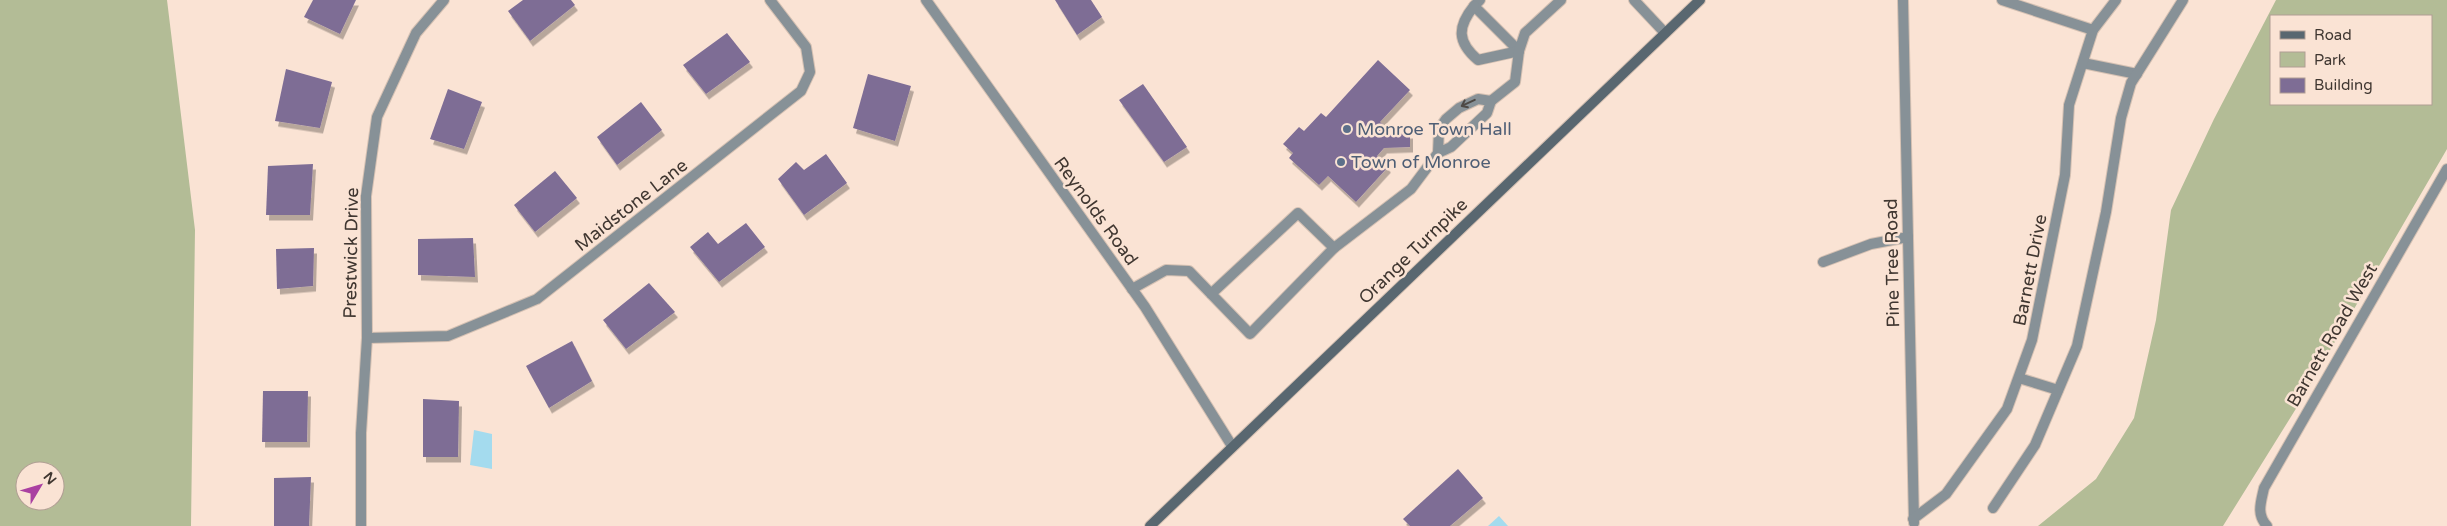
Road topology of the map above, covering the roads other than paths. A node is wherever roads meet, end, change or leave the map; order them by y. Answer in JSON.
{"nodes":[{"id":1,"x":444,"y":0,"type":"edge"},
{"id":2,"x":770,"y":0,"type":"edge"},
{"id":3,"x":926,"y":0,"type":"edge"},
{"id":4,"x":1562,"y":0,"type":"edge"},
{"id":5,"x":1634,"y":0,"type":"edge"},
{"id":6,"x":1700,"y":0,"type":"edge"},
{"id":7,"x":1903,"y":0,"type":"edge"},
{"id":8,"x":2002,"y":0,"type":"edge"},
{"id":9,"x":2116,"y":0,"type":"edge"},
{"id":10,"x":2183,"y":0,"type":"edge"},
{"id":11,"x":1477,"y":3,"type":"edge"},
{"id":12,"x":2093,"y":30,"type":"junction"},
{"id":13,"x":1665,"y":33,"type":"junction"},
{"id":14,"x":1519,"y":51,"type":"junction"},
{"id":15,"x":2083,"y":63,"type":"junction"},
{"id":16,"x":2137,"y":74,"type":"junction"},
{"id":17,"x":1491,"y":101,"type":"junction"},
{"id":18,"x":1438,"y":153,"type":"junction"},
{"id":19,"x":2447,"y":169,"type":"edge"},
{"id":20,"x":1908,"y":237,"type":"junction"},
{"id":21,"x":1334,"y":248,"type":"junction"},
{"id":22,"x":1823,"y":262,"type":"dead end"},
{"id":23,"x":1132,"y":289,"type":"junction"},
{"id":24,"x":1211,"y":294,"type":"junction"},
{"id":25,"x":367,"y":338,"type":"junction"},
{"id":26,"x":2019,"y":378,"type":"junction"},
{"id":27,"x":2058,"y":390,"type":"junction"},
{"id":28,"x":1232,"y":446,"type":"junction"},
{"id":29,"x":1993,"y":508,"type":"dead end"},
{"id":30,"x":1914,"y":523,"type":"edge"},
{"id":31,"x":2265,"y":524,"type":"edge"},
{"id":32,"x":361,"y":526,"type":"edge"},
{"id":33,"x":1150,"y":526,"type":"edge"}],
"edges":[{"from":1,"to":25,"type":"street","name":"Prestwick Drive"},
{"from":2,"to":25,"type":"street","name":"Maidstone Lane"},
{"from":3,"to":23,"type":"street","name":"Reynolds Road"},
{"from":4,"to":14,"type":"street"},
{"from":5,"to":13,"type":"street"},
{"from":6,"to":13,"type":"main road","name":"Orange Turnpike"},
{"from":7,"to":20,"type":"street","name":"Pine Tree Road"},
{"from":8,"to":12,"type":"street"},
{"from":9,"to":12,"type":"street","name":"Barnett Drive"},
{"from":10,"to":16,"type":"street"},
{"from":11,"to":14,"type":"street"},
{"from":11,"to":14,"type":"street"},
{"from":12,"to":15,"type":"street","name":"Barnett Drive"},
{"from":13,"to":28,"type":"main road","name":"Orange Turnpike"},
{"from":14,"to":17,"type":"street"},
{"from":15,"to":16,"type":"street"},
{"from":15,"to":26,"type":"street","name":"Barnett Drive"},
{"from":16,"to":27,"type":"street"},
{"from":17,"to":18,"type":"street"},
{"from":17,"to":18,"type":"street","one_way":true},
{"from":18,"to":21,"type":"street"},
{"from":19,"to":31,"type":"street","name":"Barnett Road West"},
{"from":20,"to":22,"type":"street"},
{"from":20,"to":30,"type":"street","name":"Pine Tree Road"},
{"from":21,"to":24,"type":"street"},
{"from":21,"to":24,"type":"street"},
{"from":23,"to":24,"type":"street"},
{"from":23,"to":28,"type":"street","name":"Reynolds Road"},
{"from":25,"to":32,"type":"street","name":"Prestwick Drive"},
{"from":26,"to":27,"type":"street"},
{"from":26,"to":30,"type":"street","name":"Barnett Drive"},
{"from":27,"to":29,"type":"street"},
{"from":28,"to":33,"type":"main road","name":"Orange Turnpike"}]}
